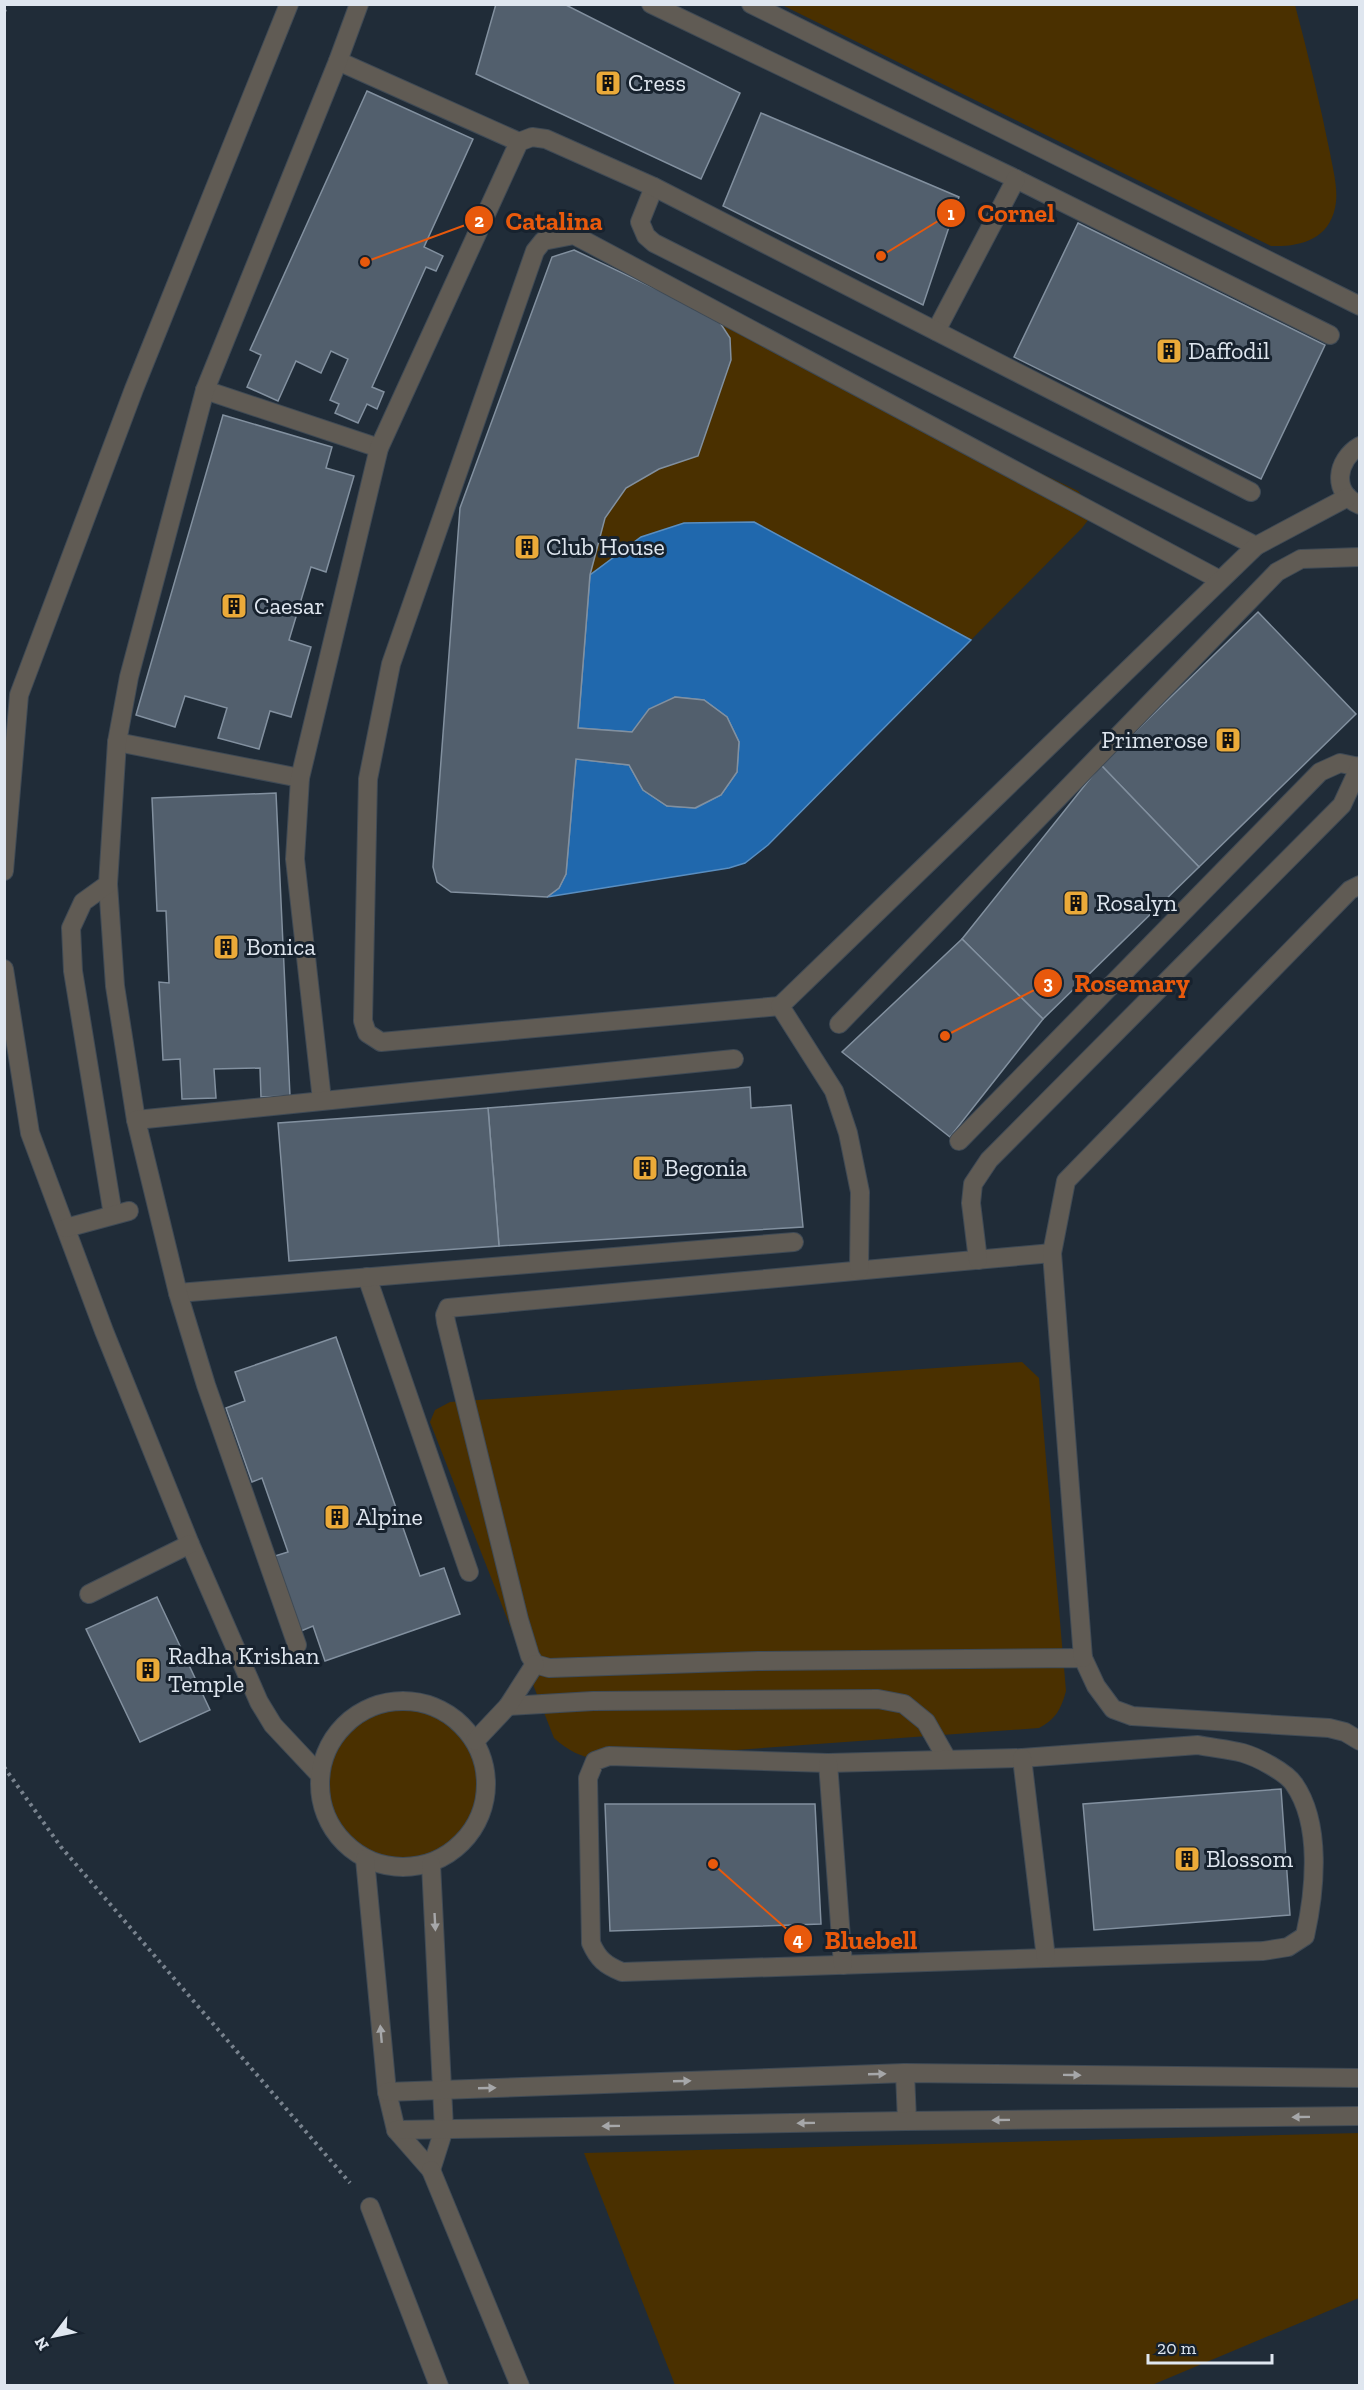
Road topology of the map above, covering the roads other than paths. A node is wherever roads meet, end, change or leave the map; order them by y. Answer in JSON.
{"nodes":[{"id":1,"x":290,"y":4,"type":"edge"},
{"id":2,"x":359,"y":4,"type":"edge"},
{"id":3,"x":651,"y":4,"type":"edge"},
{"id":4,"x":751,"y":4,"type":"edge"},
{"id":5,"x":338,"y":61,"type":"junction"},
{"id":6,"x":519,"y":142,"type":"junction"},
{"id":7,"x":1016,"y":179,"type":"junction"},
{"id":8,"x":654,"y":187,"type":"junction"},
{"id":9,"x":1359,"y":306,"type":"edge"},
{"id":10,"x":936,"y":331,"type":"junction"},
{"id":11,"x":1330,"y":334,"type":"dead end"},
{"id":12,"x":205,"y":390,"type":"junction"},
{"id":13,"x":1359,"y":446,"type":"edge"},
{"id":14,"x":379,"y":448,"type":"junction"},
{"id":15,"x":1251,"y":492,"type":"dead end"},
{"id":16,"x":1354,"y":501,"type":"edge"},
{"id":17,"x":1256,"y":546,"type":"junction"},
{"id":18,"x":1359,"y":557,"type":"edge"},
{"id":19,"x":1220,"y":580,"type":"junction"},
{"id":20,"x":117,"y":742,"type":"junction"},
{"id":21,"x":1359,"y":767,"type":"edge"},
{"id":22,"x":300,"y":778,"type":"junction"},
{"id":23,"x":4,"y":871,"type":"edge"},
{"id":24,"x":108,"y":884,"type":"junction"},
{"id":25,"x":1359,"y":885,"type":"edge"},
{"id":26,"x":4,"y":969,"type":"edge"},
{"id":27,"x":780,"y":1006,"type":"junction"},
{"id":28,"x":839,"y":1024,"type":"dead end"},
{"id":29,"x":734,"y":1059,"type":"dead end"},
{"id":30,"x":322,"y":1100,"type":"junction"},
{"id":31,"x":136,"y":1120,"type":"junction"},
{"id":32,"x":959,"y":1141,"type":"dead end"},
{"id":33,"x":66,"y":1228,"type":"junction"},
{"id":34,"x":794,"y":1242,"type":"dead end"},
{"id":35,"x":1052,"y":1253,"type":"junction"},
{"id":36,"x":978,"y":1260,"type":"junction"},
{"id":37,"x":859,"y":1270,"type":"junction"},
{"id":38,"x":367,"y":1277,"type":"junction"},
{"id":39,"x":178,"y":1293,"type":"junction"},
{"id":40,"x":190,"y":1544,"type":"junction"},
{"id":41,"x":469,"y":1572,"type":"dead end"},
{"id":42,"x":89,"y":1594,"type":"dead end"},
{"id":43,"x":297,"y":1645,"type":"dead end"},
{"id":44,"x":1083,"y":1658,"type":"junction"},
{"id":45,"x":535,"y":1664,"type":"junction"},
{"id":46,"x":508,"y":1706,"type":"junction"},
{"id":47,"x":475,"y":1741,"type":"junction"},
{"id":48,"x":1359,"y":1741,"type":"edge"},
{"id":49,"x":1022,"y":1758,"type":"junction"},
{"id":50,"x":947,"y":1760,"type":"junction"},
{"id":51,"x":828,"y":1763,"type":"junction"},
{"id":52,"x":319,"y":1774,"type":"junction"},
{"id":53,"x":365,"y":1859,"type":"junction"},
{"id":54,"x":431,"y":1864,"type":"junction"},
{"id":55,"x":1046,"y":1958,"type":"junction"},
{"id":56,"x":843,"y":1965,"type":"junction"},
{"id":57,"x":905,"y":2073,"type":"junction"},
{"id":58,"x":1359,"y":2078,"type":"edge"},
{"id":59,"x":443,"y":2090,"type":"junction"},
{"id":60,"x":387,"y":2092,"type":"junction"},
{"id":61,"x":1359,"y":2116,"type":"edge"},
{"id":62,"x":907,"y":2121,"type":"junction"},
{"id":63,"x":444,"y":2129,"type":"junction"},
{"id":64,"x":396,"y":2130,"type":"junction"},
{"id":65,"x":431,"y":2170,"type":"junction"},
{"id":66,"x":370,"y":2207,"type":"road end"},
{"id":67,"x":439,"y":2385,"type":"edge"},
{"id":68,"x":520,"y":2385,"type":"edge"}],
"edges":[{"from":1,"to":23,"type":"street"},
{"from":2,"to":5,"type":"street"},
{"from":3,"to":7,"type":"street"},
{"from":4,"to":9,"type":"street"},
{"from":5,"to":6,"type":"street"},
{"from":5,"to":12,"type":"street"},
{"from":6,"to":8,"type":"street"},
{"from":6,"to":14,"type":"street"},
{"from":7,"to":10,"type":"street"},
{"from":7,"to":11,"type":"street"},
{"from":8,"to":10,"type":"street"},
{"from":8,"to":17,"type":"street"},
{"from":10,"to":15,"type":"street"},
{"from":12,"to":14,"type":"street"},
{"from":12,"to":20,"type":"street"},
{"from":13,"to":16,"type":"street"},
{"from":14,"to":22,"type":"street"},
{"from":16,"to":17,"type":"street"},
{"from":17,"to":19,"type":"street"},
{"from":18,"to":28,"type":"street"},
{"from":19,"to":27,"type":"street"},
{"from":19,"to":27,"type":"street"},
{"from":20,"to":22,"type":"street"},
{"from":20,"to":24,"type":"street"},
{"from":21,"to":32,"type":"street"},
{"from":21,"to":36,"type":"street"},
{"from":22,"to":30,"type":"street"},
{"from":24,"to":31,"type":"street"},
{"from":24,"to":33,"type":"street"},
{"from":25,"to":35,"type":"street"},
{"from":26,"to":33,"type":"street"},
{"from":27,"to":37,"type":"street"},
{"from":29,"to":30,"type":"street"},
{"from":30,"to":31,"type":"street"},
{"from":31,"to":39,"type":"street"},
{"from":33,"to":40,"type":"street"},
{"from":34,"to":38,"type":"street"},
{"from":35,"to":36,"type":"street"},
{"from":35,"to":44,"type":"street"},
{"from":36,"to":37,"type":"street"},
{"from":37,"to":45,"type":"street"},
{"from":38,"to":39,"type":"street"},
{"from":38,"to":41,"type":"street"},
{"from":39,"to":43,"type":"street"},
{"from":40,"to":42,"type":"street"},
{"from":40,"to":52,"type":"street"},
{"from":44,"to":45,"type":"street"},
{"from":44,"to":48,"type":"street"},
{"from":45,"to":46,"type":"street"},
{"from":46,"to":47,"type":"street"},
{"from":46,"to":50,"type":"street"},
{"from":47,"to":52,"type":"street"},
{"from":47,"to":54,"type":"street"},
{"from":49,"to":50,"type":"street"},
{"from":49,"to":55,"type":"street"},
{"from":49,"to":55,"type":"street"},
{"from":50,"to":51,"type":"street"},
{"from":51,"to":56,"type":"street"},
{"from":51,"to":56,"type":"street"},
{"from":52,"to":53,"type":"street"},
{"from":53,"to":54,"type":"street"},
{"from":60,"to":53,"type":"street","one_way":true},
{"from":54,"to":59,"type":"street","one_way":true},
{"from":55,"to":56,"type":"street"},
{"from":57,"to":58,"type":"street","one_way":true},
{"from":59,"to":57,"type":"street","one_way":true},
{"from":57,"to":62,"type":"street"},
{"from":59,"to":60,"type":"street"},
{"from":59,"to":63,"type":"street"},
{"from":60,"to":64,"type":"street"},
{"from":61,"to":62,"type":"street","one_way":true},
{"from":62,"to":63,"type":"street","one_way":true},
{"from":63,"to":64,"type":"street"},
{"from":63,"to":65,"type":"street"},
{"from":64,"to":65,"type":"street"},
{"from":65,"to":68,"type":"street"},
{"from":66,"to":67,"type":"street"}]}
